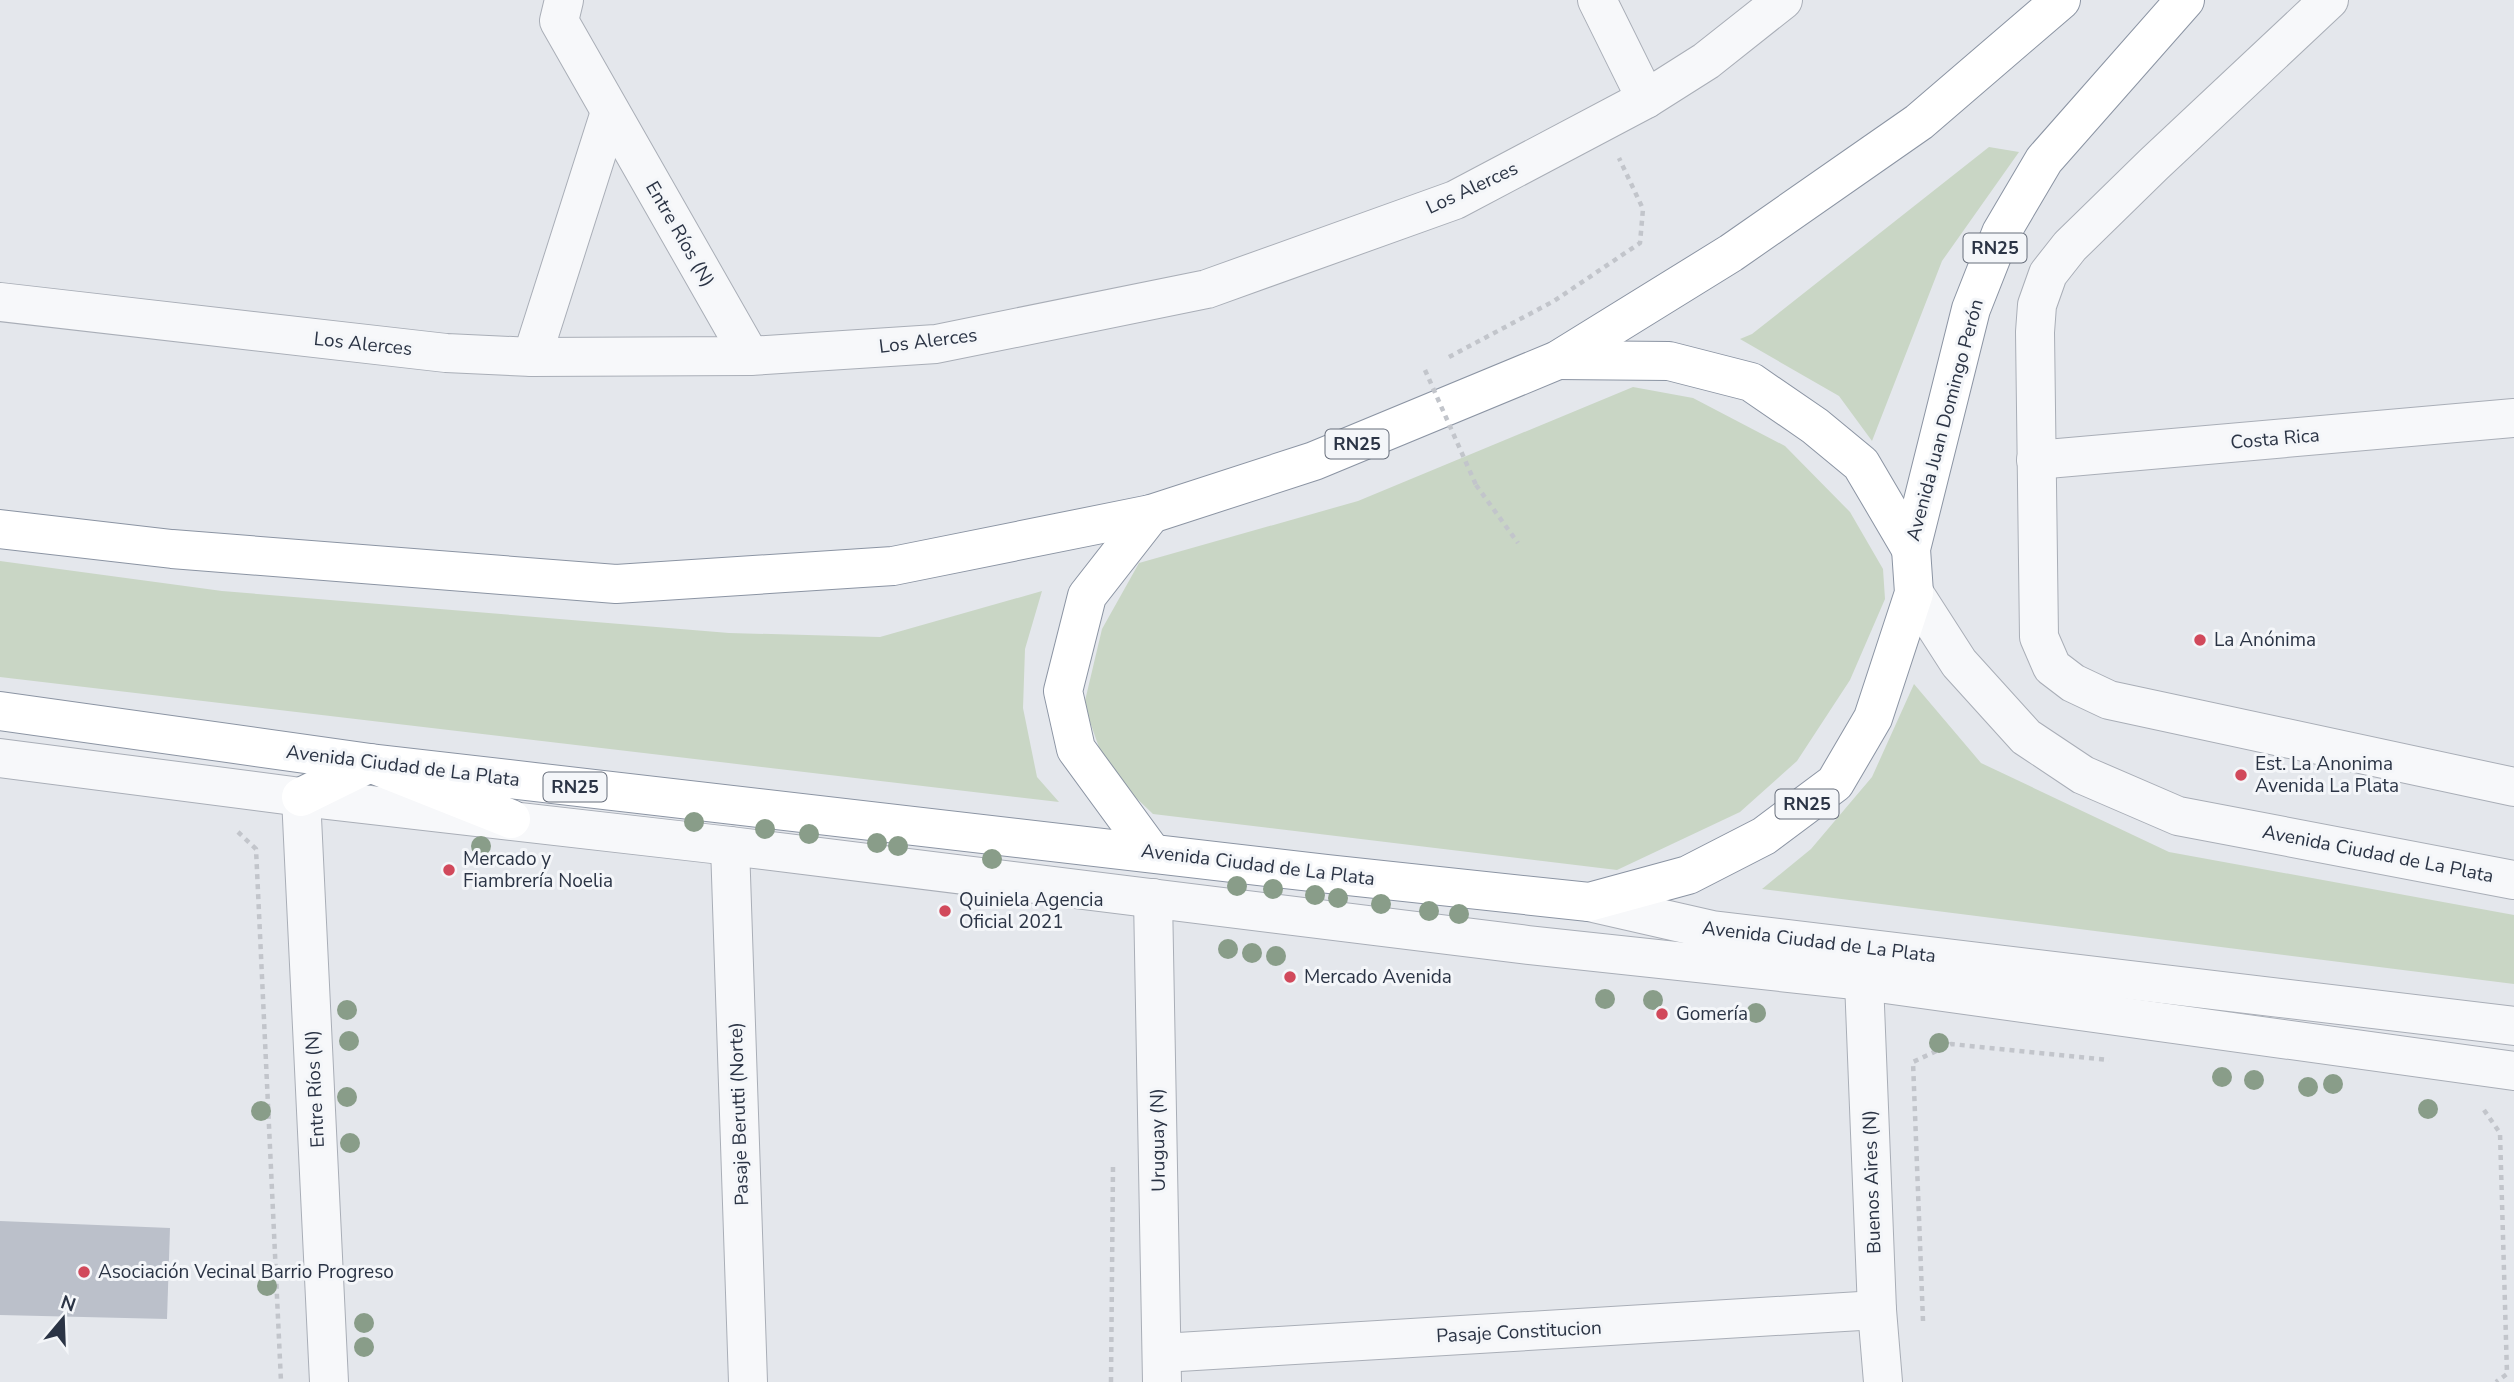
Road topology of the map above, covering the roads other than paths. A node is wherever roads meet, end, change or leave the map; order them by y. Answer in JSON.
{"nodes":[{"id":1,"x":565,"y":0,"type":"edge"},
{"id":2,"x":1597,"y":0,"type":"edge"},
{"id":3,"x":1783,"y":0,"type":"edge"},
{"id":4,"x":2061,"y":0,"type":"edge"},
{"id":5,"x":2185,"y":0,"type":"edge"},
{"id":6,"x":2329,"y":0,"type":"edge"},
{"id":7,"x":1646,"y":99,"type":"junction"},
{"id":8,"x":610,"y":112,"type":"junction"},
{"id":9,"x":0,"y":302,"type":"edge"},
{"id":10,"x":750,"y":356,"type":"junction"},
{"id":11,"x":532,"y":357,"type":"junction"},
{"id":12,"x":1558,"y":360,"type":"junction"},
{"id":13,"x":2514,"y":418,"type":"edge"},
{"id":14,"x":2036,"y":460,"type":"junction"},
{"id":15,"x":0,"y":509,"type":"edge"},
{"id":16,"x":1151,"y":514,"type":"junction"},
{"id":17,"x":0,"y":529,"type":"edge"},
{"id":18,"x":172,"y":549,"type":"junction"},
{"id":19,"x":1912,"y":549,"type":"junction"},
{"id":20,"x":1914,"y":593,"type":"junction"},
{"id":21,"x":0,"y":711,"type":"edge"},
{"id":22,"x":0,"y":758,"type":"edge"},
{"id":23,"x":370,"y":763,"type":"junction"},
{"id":24,"x":2514,"y":788,"type":"edge"},
{"id":25,"x":301,"y":797,"type":"junction"},
{"id":26,"x":511,"y":819,"type":"junction"},
{"id":27,"x":730,"y":846,"type":"junction"},
{"id":28,"x":1152,"y":853,"type":"junction"},
{"id":29,"x":2514,"y":880,"type":"edge"},
{"id":30,"x":1153,"y":898,"type":"junction"},
{"id":31,"x":1589,"y":902,"type":"junction"},
{"id":32,"x":1712,"y":930,"type":"junction"},
{"id":33,"x":1528,"y":945,"type":"junction"},
{"id":34,"x":1864,"y":981,"type":"junction"},
{"id":35,"x":2402,"y":1012,"type":"junction"},
{"id":36,"x":2514,"y":1026,"type":"edge"},
{"id":37,"x":2514,"y":1062,"type":"edge"},
{"id":38,"x":2514,"y":1071,"type":"edge"},
{"id":39,"x":1877,"y":1310,"type":"junction"},
{"id":40,"x":1162,"y":1368,"type":"edge"},
{"id":41,"x":328,"y":1382,"type":"edge"},
{"id":42,"x":748,"y":1382,"type":"edge"},
{"id":43,"x":1883,"y":1382,"type":"edge"}],
"edges":[{"from":1,"to":8,"type":"street","name":"Entre Ríos (N)"},
{"from":2,"to":7,"type":"street"},
{"from":3,"to":7,"type":"street","name":"Los Alerces"},
{"from":4,"to":12,"type":"highway","number":"RN25"},
{"from":5,"to":19,"type":"highway","name":"Avenida Juan Domingo Perón","number":"RN25"},
{"from":6,"to":14,"type":"street"},
{"from":7,"to":10,"type":"street","name":"Los Alerces"},
{"from":8,"to":10,"type":"street","name":"Entre Ríos (N)"},
{"from":8,"to":11,"type":"street"},
{"from":9,"to":11,"type":"street","name":"Los Alerces"},
{"from":10,"to":11,"type":"street","name":"Los Alerces"},
{"from":12,"to":16,"type":"highway","number":"RN25"},
{"from":12,"to":19,"type":"highway"},
{"from":13,"to":14,"type":"street","name":"Costa Rica"},
{"from":14,"to":24,"type":"street"},
{"from":15,"to":18,"type":"highway"},
{"from":16,"to":18,"type":"highway","number":"RN25"},
{"from":16,"to":28,"type":"highway"},
{"from":17,"to":18,"type":"highway","number":"RN25"},
{"from":19,"to":20,"type":"highway","name":"Avenida Juan Domingo Perón","number":"RN25"},
{"from":20,"to":29,"type":"street","name":"Avenida Ciudad de La Plata"},
{"from":20,"to":31,"type":"highway","name":"Avenida Juan Domingo Perón","number":"RN25"},
{"from":21,"to":23,"type":"highway","name":"Avenida Ciudad de La Plata","number":"RN25"},
{"from":22,"to":25,"type":"street","name":"Avenida Ciudad de La Plata"},
{"from":23,"to":25,"type":"highway"},
{"from":23,"to":26,"type":"highway"},
{"from":23,"to":28,"type":"highway","name":"Avenida Ciudad de La Plata","number":"RN25"},
{"from":25,"to":26,"type":"street","name":"Avenida Ciudad de La Plata"},
{"from":25,"to":41,"type":"street","name":"Entre Ríos (N)"},
{"from":26,"to":27,"type":"street","name":"Avenida Ciudad de La Plata"},
{"from":27,"to":30,"type":"street","name":"Avenida Ciudad de La Plata"},
{"from":27,"to":42,"type":"street","name":"Pasaje Berutti (Norte)"},
{"from":28,"to":31,"type":"highway","name":"Avenida Ciudad de La Plata","number":"RN25"},
{"from":30,"to":33,"type":"street","name":"Avenida Ciudad de La Plata"},
{"from":30,"to":40,"type":"street","name":"Uruguay (N)"},
{"from":31,"to":32,"type":"street","name":"Avenida Ciudad de La Plata"},
{"from":32,"to":33,"type":"street"},
{"from":32,"to":35,"type":"street","name":"Avenida Ciudad de La Plata"},
{"from":33,"to":34,"type":"street","name":"Avenida Ciudad de La Plata"},
{"from":34,"to":38,"type":"street","name":"Avenida Ciudad de La Plata"},
{"from":34,"to":39,"type":"street","name":"Buenos Aires (N)"},
{"from":35,"to":36,"type":"street","name":"Avenida Ciudad de La Plata"},
{"from":35,"to":37,"type":"street"},
{"from":39,"to":40,"type":"street","name":"Pasaje Constitucion"},
{"from":39,"to":43,"type":"street","name":"Buenos Aires (N)"}]}
